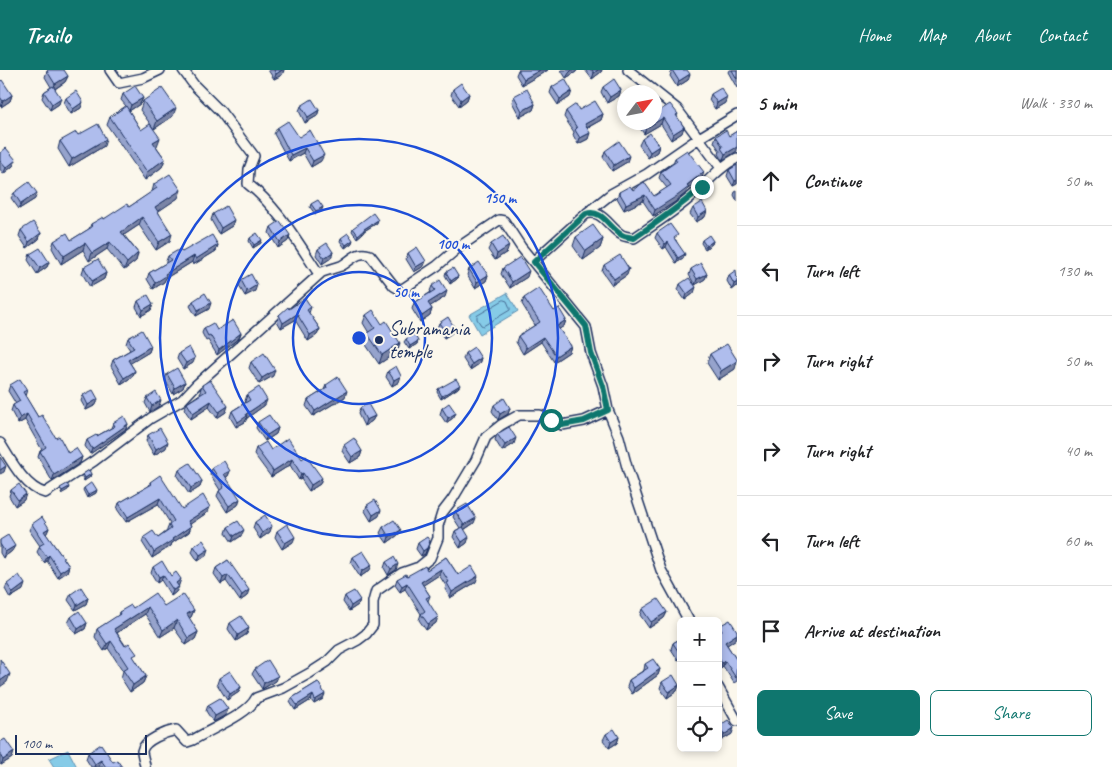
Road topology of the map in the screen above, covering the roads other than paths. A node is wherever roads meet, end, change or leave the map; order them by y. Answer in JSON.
{"nodes":[{"id":1,"x":110,"y":70,"type":"edge"},
{"id":2,"x":160,"y":70,"type":"edge"},
{"id":3,"x":183,"y":70,"type":"edge"},
{"id":4,"x":628,"y":70,"type":"edge"},
{"id":5,"x":737,"y":115,"type":"edge"},
{"id":6,"x":699,"y":138,"type":"junction"},
{"id":7,"x":737,"y":158,"type":"edge"},
{"id":8,"x":721,"y":168,"type":"junction"},
{"id":9,"x":586,"y":214,"type":"junction"},
{"id":10,"x":534,"y":262,"type":"junction"},
{"id":11,"x":319,"y":274,"type":"junction"},
{"id":12,"x":608,"y":410,"type":"junction"},
{"id":13,"x":0,"y":443,"type":"edge"},
{"id":14,"x":687,"y":617,"type":"edge"},
{"id":15,"x":722,"y":694,"type":"edge"},
{"id":16,"x":737,"y":721,"type":"edge"},
{"id":17,"x":145,"y":767,"type":"edge"}],
"edges":[{"from":1,"to":2,"type":"street"},
{"from":3,"to":11,"type":"street"},
{"from":4,"to":6,"type":"street"},
{"from":5,"to":6,"type":"street"},
{"from":6,"to":8,"type":"street"},
{"from":6,"to":9,"type":"street"},
{"from":7,"to":8,"type":"street"},
{"from":8,"to":9,"type":"street"},
{"from":9,"to":10,"type":"street"},
{"from":10,"to":11,"type":"street"},
{"from":10,"to":12,"type":"street"},
{"from":11,"to":13,"type":"street"},
{"from":12,"to":14,"type":"street"},
{"from":12,"to":17,"type":"street"},
{"from":15,"to":16,"type":"street"}]}
